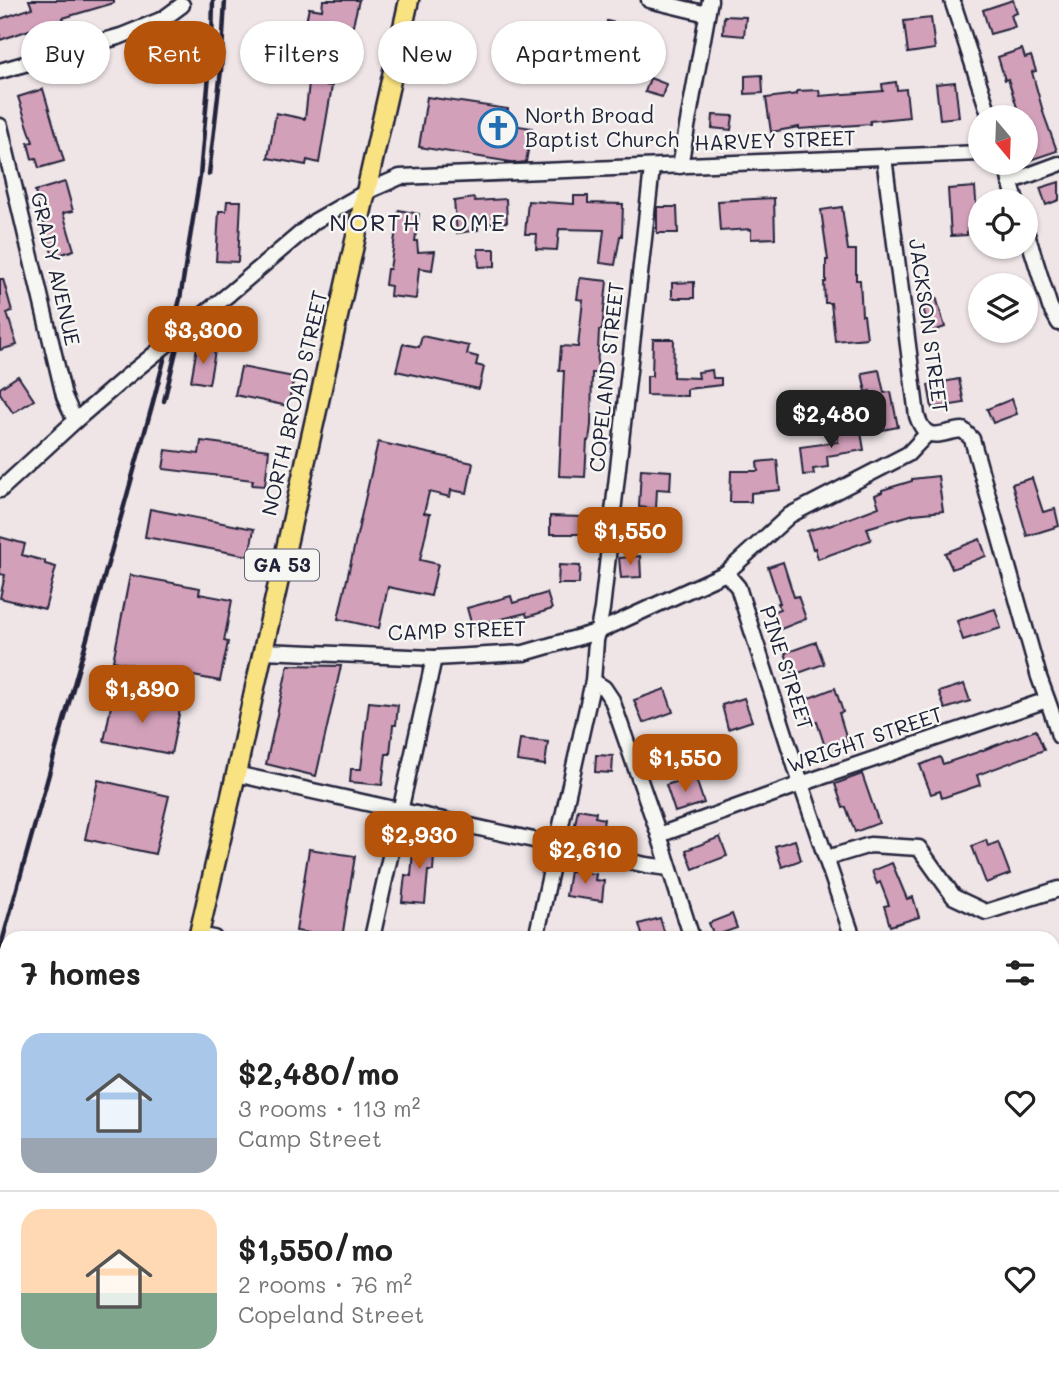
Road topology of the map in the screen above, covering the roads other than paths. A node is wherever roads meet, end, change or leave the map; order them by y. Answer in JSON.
{"nodes":[{"id":1,"x":410,"y":0,"type":"edge"},
{"id":2,"x":649,"y":0,"type":"edge"},
{"id":3,"x":952,"y":0,"type":"edge"},
{"id":4,"x":182,"y":5,"type":"dead end"},
{"id":5,"x":709,"y":7,"type":"edge"},
{"id":6,"x":0,"y":71,"type":"edge"},
{"id":7,"x":986,"y":105,"type":"edge"},
{"id":8,"x":0,"y":125,"type":"edge"},
{"id":9,"x":968,"y":154,"type":"edge"},
{"id":10,"x":884,"y":157,"type":"junction"},
{"id":11,"x":1059,"y":164,"type":"edge"},
{"id":12,"x":680,"y":166,"type":"junction"},
{"id":13,"x":652,"y":167,"type":"junction"},
{"id":14,"x":1008,"y":175,"type":"edge"},
{"id":15,"x":1010,"y":182,"type":"junction"},
{"id":16,"x":1012,"y":189,"type":"edge"},
{"id":17,"x":366,"y":192,"type":"junction"},
{"id":18,"x":1035,"y":259,"type":"edge"},
{"id":19,"x":1059,"y":323,"type":"edge"},
{"id":20,"x":75,"y":421,"type":"junction"},
{"id":21,"x":928,"y":433,"type":"junction"},
{"id":22,"x":0,"y":490,"type":"edge"},
{"id":23,"x":726,"y":573,"type":"junction"},
{"id":24,"x":597,"y":632,"type":"junction"},
{"id":25,"x":262,"y":651,"type":"junction"},
{"id":26,"x":434,"y":658,"type":"junction"},
{"id":27,"x":593,"y":681,"type":"junction"},
{"id":28,"x":1046,"y":700,"type":"junction"},
{"id":29,"x":1059,"y":736,"type":"edge"},
{"id":30,"x":236,"y":774,"type":"junction"},
{"id":31,"x":801,"y":784,"type":"junction"},
{"id":32,"x":400,"y":810,"type":"junction"},
{"id":33,"x":659,"y":835,"type":"junction"},
{"id":34,"x":557,"y":845,"type":"junction"},
{"id":35,"x":827,"y":858,"type":"junction"},
{"id":36,"x":669,"y":868,"type":"junction"},
{"id":37,"x":1059,"y":890,"type":"edge"},
{"id":38,"x":204,"y":931,"type":"edge"},
{"id":39,"x":374,"y":931,"type":"edge"},
{"id":40,"x":538,"y":931,"type":"edge"},
{"id":41,"x":690,"y":931,"type":"edge"},
{"id":42,"x":851,"y":931,"type":"edge"}],
"edges":[{"from":1,"to":17,"type":"main road","name":"NORTH BROAD STREET","number":"GA 53"},
{"from":2,"to":5,"type":"street"},
{"from":3,"to":7,"type":"street"},
{"from":4,"to":6,"type":"street"},
{"from":5,"to":12,"type":"street"},
{"from":8,"to":20,"type":"street","name":"GRADY AVENUE"},
{"from":9,"to":10,"type":"street","name":"HARVEY STREET"},
{"from":10,"to":12,"type":"street","name":"HARVEY STREET"},
{"from":10,"to":21,"type":"street","name":"JACKSON STREET"},
{"from":11,"to":15,"type":"street"},
{"from":12,"to":13,"type":"street","name":"HARVEY STREET"},
{"from":13,"to":17,"type":"street","name":"HARVEY STREET"},
{"from":13,"to":24,"type":"street","name":"COPELAND STREET"},
{"from":14,"to":15,"type":"street"},
{"from":15,"to":16,"type":"street"},
{"from":17,"to":20,"type":"street","name":"HARVEY STREET","bridge":true},
{"from":17,"to":25,"type":"main road","name":"NORTH BROAD STREET","number":"GA 53"},
{"from":18,"to":19,"type":"street"},
{"from":20,"to":22,"type":"street","name":"HARVEY STREET"},
{"from":21,"to":23,"type":"street","name":"CAMP STREET"},
{"from":21,"to":28,"type":"street","name":"JACKSON STREET"},
{"from":23,"to":24,"type":"street","name":"CAMP STREET"},
{"from":23,"to":31,"type":"street","name":"PINE STREET"},
{"from":24,"to":26,"type":"street","name":"CAMP STREET"},
{"from":24,"to":27,"type":"street","name":"COPELAND STREET"},
{"from":25,"to":26,"type":"street","name":"CAMP STREET"},
{"from":25,"to":30,"type":"main road","name":"NORTH BROAD STREET","number":"GA 53"},
{"from":26,"to":32,"type":"street"},
{"from":27,"to":33,"type":"street"},
{"from":27,"to":34,"type":"street","name":"COPELAND STREET"},
{"from":28,"to":29,"type":"street","name":"JACKSON STREET"},
{"from":28,"to":31,"type":"street","name":"WRIGHT STREET"},
{"from":30,"to":32,"type":"street"},
{"from":30,"to":38,"type":"main road","name":"NORTH BROAD STREET","number":"GA 53"},
{"from":31,"to":33,"type":"street","name":"WRIGHT STREET"},
{"from":31,"to":35,"type":"street","name":"PINE STREET"},
{"from":32,"to":34,"type":"street"},
{"from":32,"to":39,"type":"street"},
{"from":33,"to":36,"type":"street"},
{"from":34,"to":36,"type":"street"},
{"from":34,"to":40,"type":"street","name":"COPELAND STREET"},
{"from":35,"to":37,"type":"street"},
{"from":35,"to":42,"type":"street","name":"PINE STREET"},
{"from":36,"to":41,"type":"street"}]}
